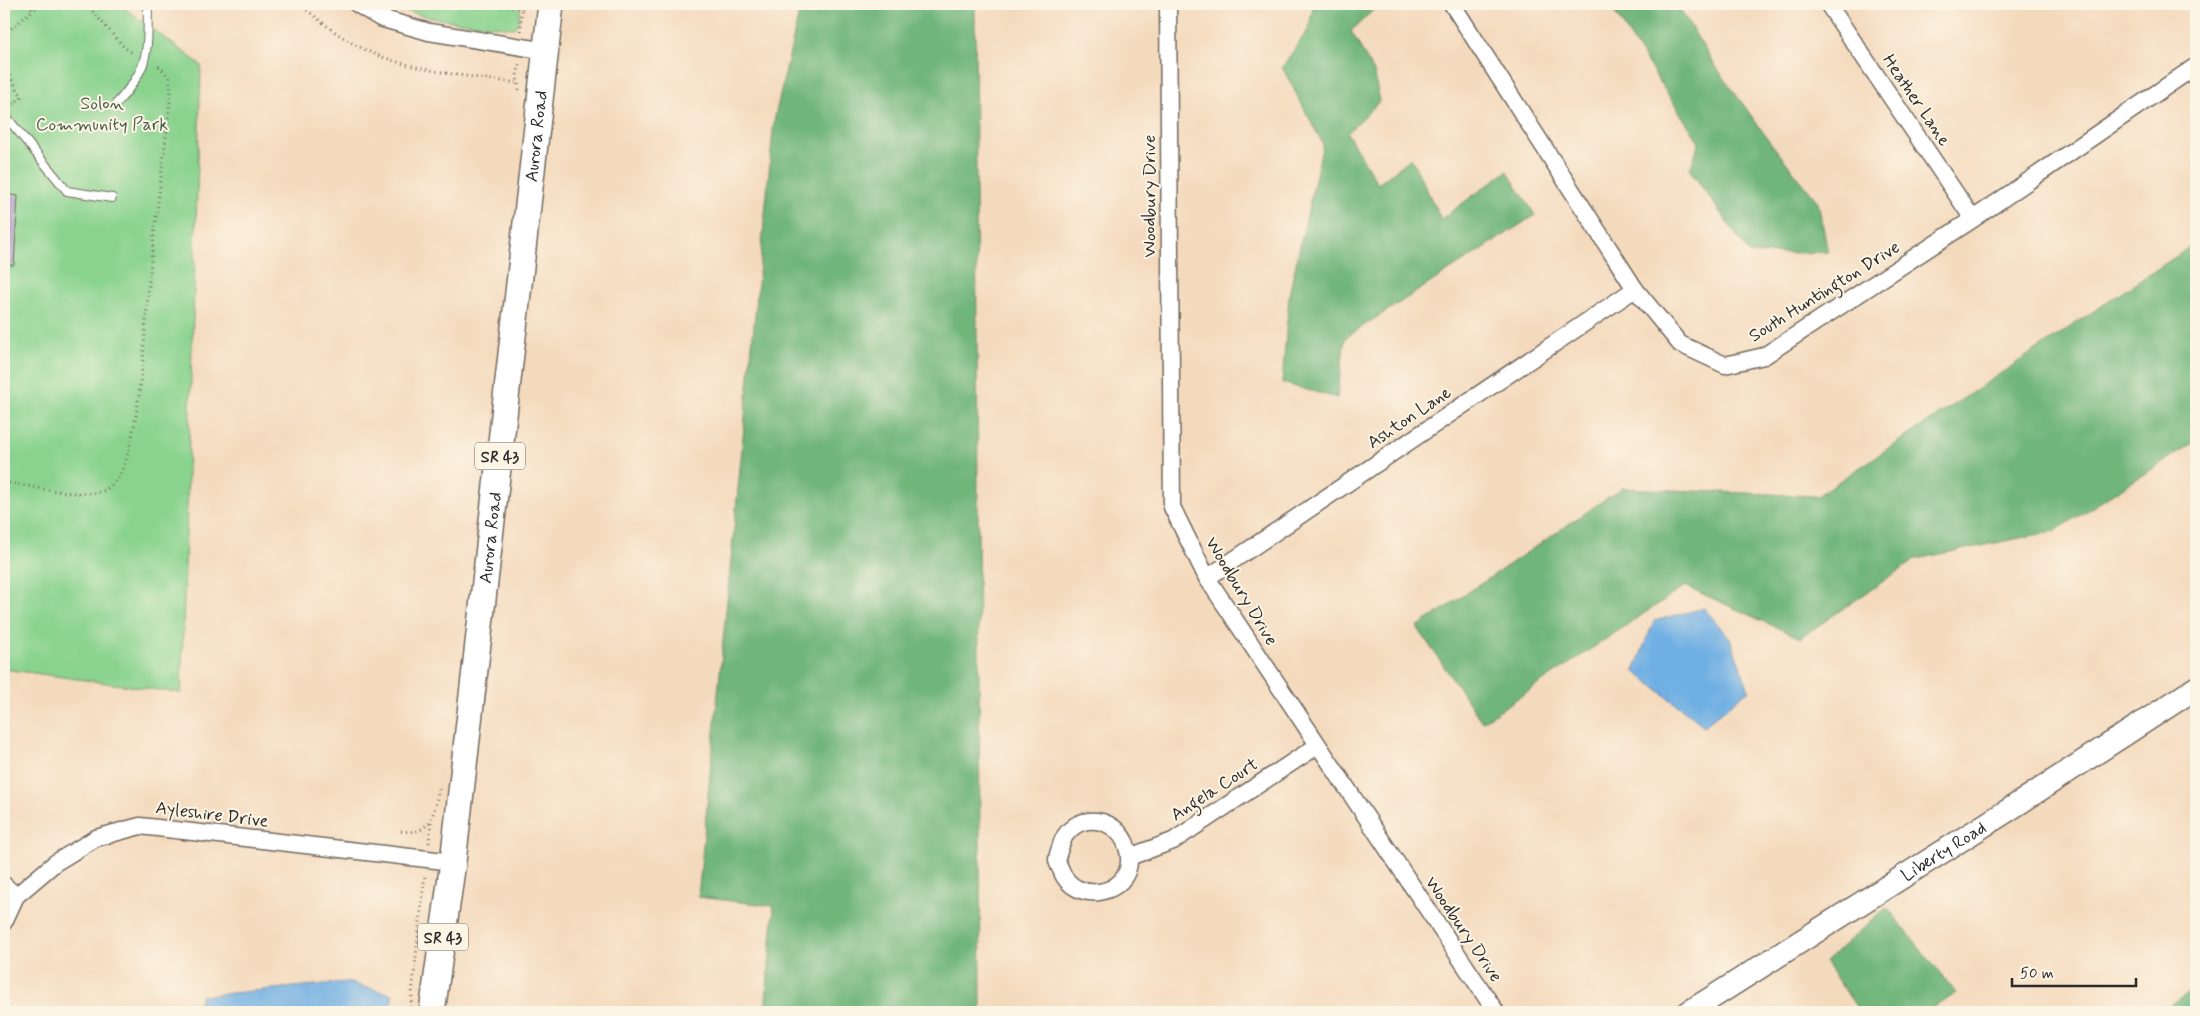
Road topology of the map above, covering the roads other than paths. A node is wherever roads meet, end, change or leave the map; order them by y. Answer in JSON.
{"nodes":[{"id":1,"x":148,"y":4,"type":"edge"},
{"id":2,"x":357,"y":4,"type":"edge"},
{"id":3,"x":551,"y":4,"type":"edge"},
{"id":4,"x":1168,"y":4,"type":"edge"},
{"id":5,"x":1452,"y":4,"type":"edge"},
{"id":6,"x":1828,"y":4,"type":"edge"},
{"id":7,"x":547,"y":50,"type":"junction"},
{"id":8,"x":2196,"y":66,"type":"edge"},
{"id":9,"x":118,"y":103,"type":"dead end"},
{"id":10,"x":4,"y":114,"type":"edge"},
{"id":11,"x":112,"y":198,"type":"dead end"},
{"id":12,"x":1973,"y":219,"type":"junction"},
{"id":13,"x":1634,"y":289,"type":"junction"},
{"id":14,"x":1206,"y":578,"type":"junction"},
{"id":15,"x":2196,"y":688,"type":"edge"},
{"id":16,"x":1316,"y":746,"type":"junction"},
{"id":17,"x":1129,"y":857,"type":"junction"},
{"id":18,"x":452,"y":862,"type":"junction"},
{"id":19,"x":4,"y":885,"type":"edge"},
{"id":20,"x":16,"y":896,"type":"junction"},
{"id":21,"x":4,"y":922,"type":"edge"},
{"id":22,"x":432,"y":1012,"type":"edge"},
{"id":23,"x":1496,"y":1012,"type":"edge"},
{"id":24,"x":1690,"y":1012,"type":"edge"}],
"edges":[{"from":1,"to":9,"type":"lane"},
{"from":2,"to":7,"type":"street"},
{"from":3,"to":7,"type":"main road","name":"Aurora Road","number":"SR 43"},
{"from":4,"to":14,"type":"street","name":"Woodbury Drive"},
{"from":5,"to":13,"type":"street","name":"South Huntington Drive"},
{"from":6,"to":12,"type":"street","name":"Heather Lane"},
{"from":7,"to":18,"type":"main road","name":"Aurora Road","number":"SR 43"},
{"from":8,"to":12,"type":"street","name":"South Huntington Drive"},
{"from":10,"to":11,"type":"lane"},
{"from":12,"to":13,"type":"street","name":"South Huntington Drive"},
{"from":13,"to":14,"type":"street","name":"Ashton Lane"},
{"from":14,"to":16,"type":"street","name":"Woodbury Drive"},
{"from":15,"to":24,"type":"street","name":"Liberty Road"},
{"from":16,"to":17,"type":"street","name":"Angela Court"},
{"from":16,"to":23,"type":"street","name":"Woodbury Drive"},
{"from":17,"to":17,"type":"street"},
{"from":18,"to":20,"type":"street","name":"Ayleshire Drive"},
{"from":18,"to":22,"type":"main road","name":"Aurora Road","number":"SR 43"},
{"from":19,"to":20,"type":"street"},
{"from":20,"to":21,"type":"street","name":"Ayleshire Drive"}]}
